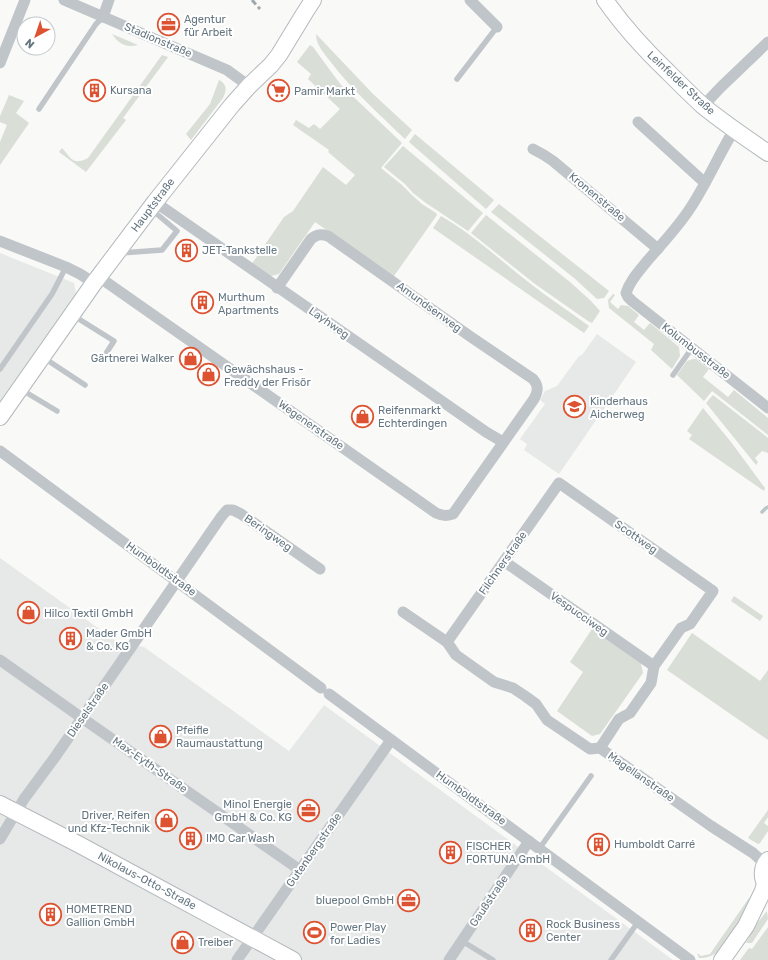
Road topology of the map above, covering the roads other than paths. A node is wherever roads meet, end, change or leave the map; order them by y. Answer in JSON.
{"nodes":[{"id":1,"x":25,"y":0,"type":"edge"},
{"id":2,"x":64,"y":0,"type":"edge"},
{"id":3,"x":109,"y":0,"type":"edge"},
{"id":4,"x":313,"y":0,"type":"edge"},
{"id":5,"x":470,"y":0,"type":"edge"},
{"id":6,"x":605,"y":0,"type":"edge"},
{"id":7,"x":103,"y":17,"type":"junction"},
{"id":8,"x":497,"y":27,"type":"joint"},
{"id":9,"x":768,"y":42,"type":"edge"},
{"id":10,"x":0,"y":63,"type":"edge"},
{"id":11,"x":457,"y":79,"type":"dead end"},
{"id":12,"x":249,"y":86,"type":"junction"},
{"id":13,"x":703,"y":106,"type":"junction"},
{"id":14,"x":39,"y":109,"type":"dead end"},
{"id":15,"x":638,"y":122,"type":"dead end"},
{"id":16,"x":734,"y":130,"type":"junction"},
{"id":17,"x":533,"y":149,"type":"dead end"},
{"id":18,"x":768,"y":153,"type":"edge"},
{"id":19,"x":705,"y":183,"type":"junction"},
{"id":20,"x":153,"y":205,"type":"junction"},
{"id":21,"x":0,"y":241,"type":"edge"},
{"id":22,"x":658,"y":249,"type":"junction"},
{"id":23,"x":117,"y":253,"type":"junction"},
{"id":24,"x":66,"y":267,"type":"junction"},
{"id":25,"x":97,"y":280,"type":"junction"},
{"id":26,"x":277,"y":288,"type":"junction"},
{"id":27,"x":72,"y":314,"type":"junction"},
{"id":28,"x":692,"y":348,"type":"junction"},
{"id":29,"x":105,"y":355,"type":"dead end"},
{"id":30,"x":42,"y":357,"type":"junction"},
{"id":31,"x":0,"y":369,"type":"edge"},
{"id":32,"x":673,"y":375,"type":"dead end"},
{"id":33,"x":85,"y":385,"type":"dead end"},
{"id":34,"x":20,"y":388,"type":"junction"},
{"id":35,"x":768,"y":408,"type":"edge"},
{"id":36,"x":57,"y":411,"type":"dead end"},
{"id":37,"x":0,"y":417,"type":"edge"},
{"id":38,"x":503,"y":442,"type":"junction"},
{"id":39,"x":0,"y":451,"type":"edge"},
{"id":40,"x":559,"y":483,"type":"joint"},
{"id":41,"x":505,"y":562,"type":"junction"},
{"id":42,"x":320,"y":569,"type":"dead end"},
{"id":43,"x":177,"y":581,"type":"junction"},
{"id":44,"x":404,"y":612,"type":"dead end"},
{"id":45,"x":447,"y":642,"type":"junction"},
{"id":46,"x":0,"y":660,"type":"edge"},
{"id":47,"x":654,"y":666,"type":"junction"},
{"id":48,"x":82,"y":718,"type":"junction"},
{"id":49,"x":391,"y":740,"type":"junction"},
{"id":50,"x":600,"y":748,"type":"junction"},
{"id":51,"x":591,"y":776,"type":"dead end"},
{"id":52,"x":0,"y":804,"type":"edge"},
{"id":53,"x":16,"y":813,"type":"junction"},
{"id":54,"x":0,"y":839,"type":"edge"},
{"id":55,"x":529,"y":841,"type":"junction"},
{"id":56,"x":539,"y":849,"type":"junction"},
{"id":57,"x":766,"y":862,"type":"edge"},
{"id":58,"x":300,"y":870,"type":"junction"},
{"id":59,"x":767,"y":886,"type":"edge"},
{"id":60,"x":768,"y":905,"type":"edge"},
{"id":61,"x":638,"y":922,"type":"junction"},
{"id":62,"x":746,"y":926,"type":"junction"},
{"id":63,"x":253,"y":938,"type":"junction"},
{"id":64,"x":462,"y":940,"type":"junction"},
{"id":65,"x":237,"y":960,"type":"edge"},
{"id":66,"x":293,"y":960,"type":"edge"},
{"id":67,"x":449,"y":960,"type":"edge"},
{"id":68,"x":492,"y":960,"type":"edge"},
{"id":69,"x":611,"y":960,"type":"edge"},
{"id":70,"x":690,"y":960,"type":"edge"},
{"id":71,"x":722,"y":960,"type":"edge"}],
"edges":[{"from":1,"to":10,"type":"street"},
{"from":2,"to":7,"type":"street","name":"Stadionstraße"},
{"from":3,"to":7,"type":"street"},
{"from":4,"to":12,"type":"main road","name":"Hauptstraße"},
{"from":5,"to":8,"type":"street"},
{"from":6,"to":13,"type":"main road","name":"Leinfelder Straße"},
{"from":7,"to":12,"type":"street","name":"Stadionstraße"},
{"from":7,"to":14,"type":"lane"},
{"from":8,"to":11,"type":"lane"},
{"from":9,"to":13,"type":"street"},
{"from":12,"to":20,"type":"main road","name":"Hauptstraße"},
{"from":13,"to":16,"type":"main road","name":"Leinfelder Straße"},
{"from":15,"to":19,"type":"street"},
{"from":16,"to":18,"type":"main road","name":"Leinfelder Straße"},
{"from":16,"to":19,"type":"street"},
{"from":17,"to":22,"type":"street","name":"Kronenstraße"},
{"from":19,"to":22,"type":"street"},
{"from":20,"to":23,"type":"main road","name":"Hauptstraße"},
{"from":20,"to":23,"type":"lane"},
{"from":20,"to":26,"type":"street","name":"Layhweg"},
{"from":21,"to":24,"type":"street","name":"Wegenerstraße"},
{"from":22,"to":28,"type":"street","name":"Kolumbusstraße"},
{"from":23,"to":25,"type":"main road","name":"Hauptstraße"},
{"from":24,"to":25,"type":"street","name":"Wegenerstraße"},
{"from":24,"to":31,"type":"lane"},
{"from":25,"to":27,"type":"main road","name":"Hauptstraße"},
{"from":25,"to":38,"type":"street","name":"Wegenerstraße"},
{"from":26,"to":38,"type":"street","name":"Layhweg"},
{"from":26,"to":38,"type":"street","name":"Amundsenweg"},
{"from":27,"to":29,"type":"lane"},
{"from":27,"to":30,"type":"main road","name":"Hauptstraße"},
{"from":28,"to":32,"type":"lane"},
{"from":28,"to":35,"type":"street","name":"Kolumbusstraße"},
{"from":30,"to":33,"type":"lane"},
{"from":30,"to":34,"type":"main road","name":"Hauptstraße"},
{"from":34,"to":36,"type":"lane"},
{"from":34,"to":37,"type":"main road","name":"Hauptstraße"},
{"from":39,"to":43,"type":"street","name":"Humboldtstraße"},
{"from":40,"to":41,"type":"street","name":"Filchnerstraße"},
{"from":40,"to":47,"type":"street","name":"Scottweg"},
{"from":41,"to":45,"type":"street","name":"Filchnerstraße"},
{"from":41,"to":47,"type":"street","name":"Vespucciweg"},
{"from":42,"to":43,"type":"street","name":"Beringweg"},
{"from":43,"to":48,"type":"street","name":"Dieselstraße"},
{"from":43,"to":49,"type":"street","name":"Humboldtstraße"},
{"from":44,"to":45,"type":"street","name":"Magellanstraße"},
{"from":45,"to":50,"type":"street","name":"Magellanstraße"},
{"from":46,"to":48,"type":"street","name":"Max-Eyth-Straße"},
{"from":47,"to":50,"type":"street"},
{"from":48,"to":53,"type":"street","name":"Dieselstraße"},
{"from":48,"to":58,"type":"street","name":"Max-Eyth-Straße"},
{"from":49,"to":55,"type":"street","name":"Humboldtstraße"},
{"from":49,"to":58,"type":"street","name":"Gutenbergstraße"},
{"from":50,"to":57,"type":"street","name":"Magellanstraße"},
{"from":51,"to":56,"type":"lane"},
{"from":52,"to":53,"type":"main road","name":"Nikolaus-Otto-Straße"},
{"from":53,"to":54,"type":"street","name":"Dieselstraße"},
{"from":53,"to":63,"type":"main road","name":"Nikolaus-Otto-Straße"},
{"from":55,"to":56,"type":"street","name":"Humboldtstraße"},
{"from":55,"to":64,"type":"street","name":"Gaußstraße"},
{"from":56,"to":61,"type":"street","name":"Humboldtstraße"},
{"from":57,"to":59,"type":"main road"},
{"from":58,"to":63,"type":"street","name":"Gutenbergstraße"},
{"from":59,"to":62,"type":"main road"},
{"from":60,"to":62,"type":"main road"},
{"from":61,"to":69,"type":"lane"},
{"from":61,"to":70,"type":"street","name":"Humboldtstraße"},
{"from":62,"to":71,"type":"main road"},
{"from":63,"to":65,"type":"street","name":"Gutenbergstraße"},
{"from":63,"to":66,"type":"main road","name":"Nikolaus-Otto-Straße"},
{"from":64,"to":67,"type":"street","name":"Gaußstraße"},
{"from":64,"to":68,"type":"lane"}]}
